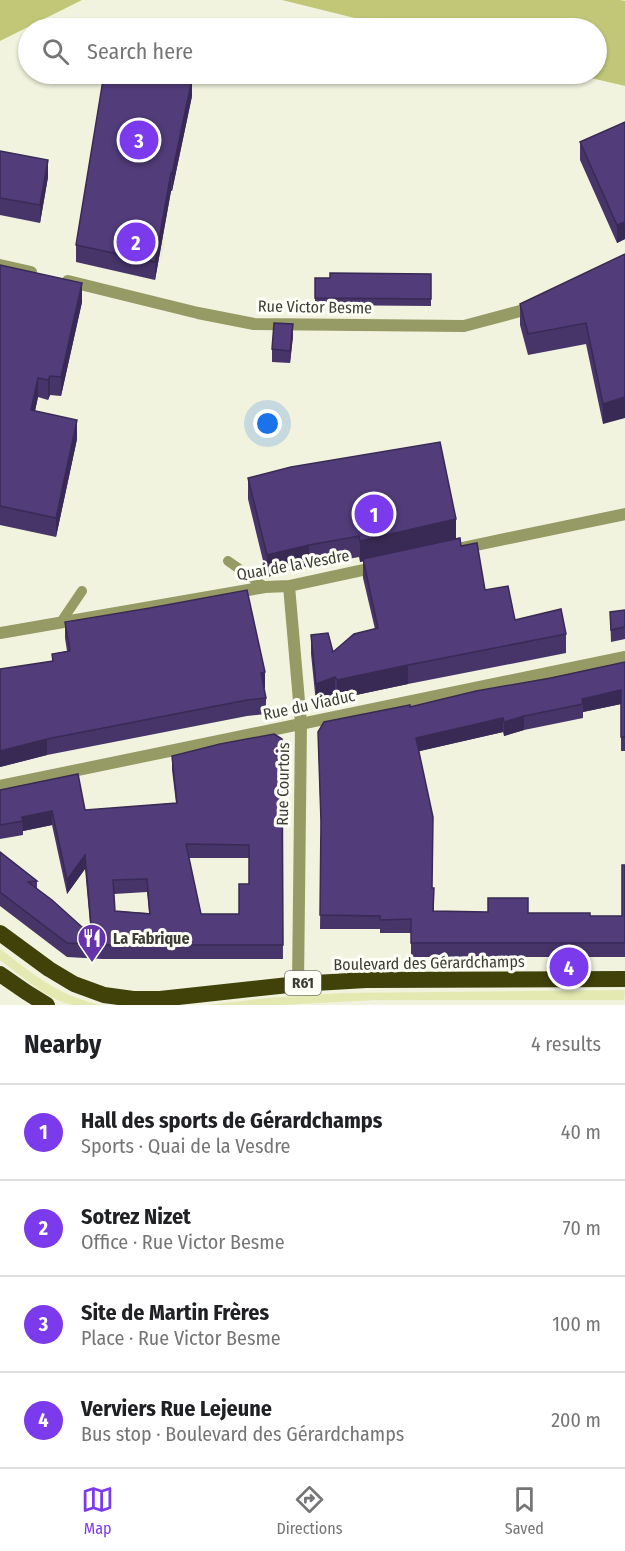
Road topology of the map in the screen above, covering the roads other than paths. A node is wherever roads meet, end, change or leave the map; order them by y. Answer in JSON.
{"nodes":[{"id":1,"x":0,"y":265,"type":"edge"},
{"id":2,"x":547,"y":302,"type":"edge"},
{"id":3,"x":625,"y":514,"type":"edge"},
{"id":4,"x":449,"y":551,"type":"edge"},
{"id":5,"x":228,"y":561,"type":"dead end"},
{"id":6,"x":392,"y":563,"type":"edge"},
{"id":7,"x":289,"y":586,"type":"junction"},
{"id":8,"x":265,"y":587,"type":"junction"},
{"id":9,"x":82,"y":591,"type":"dead end"},
{"id":10,"x":61,"y":622,"type":"junction"},
{"id":11,"x":0,"y":633,"type":"edge"},
{"id":12,"x":625,"y":657,"type":"edge"},
{"id":13,"x":301,"y":724,"type":"junction"},
{"id":14,"x":0,"y":786,"type":"edge"},
{"id":15,"x":0,"y":933,"type":"edge"},
{"id":16,"x":0,"y":974,"type":"edge"},
{"id":17,"x":625,"y":979,"type":"edge"},
{"id":18,"x":298,"y":984,"type":"junction"},
{"id":19,"x":47,"y":1005,"type":"edge"}],
"edges":[{"from":1,"to":2,"type":"street","name":"Rue Victor Besme"},
{"from":3,"to":4,"type":"street"},
{"from":5,"to":8,"type":"lane"},
{"from":6,"to":7,"type":"street","name":"Quai de la Vesdre"},
{"from":7,"to":8,"type":"street","name":"Quai de la Vesdre"},
{"from":7,"to":13,"type":"street","name":"Rue Courtois"},
{"from":8,"to":10,"type":"street","name":"Quai de la Vesdre"},
{"from":9,"to":10,"type":"lane"},
{"from":10,"to":11,"type":"street","name":"Quai de la Vesdre"},
{"from":12,"to":13,"type":"street","name":"Rue du Viaduc"},
{"from":13,"to":14,"type":"street","name":"Rue du Viaduc"},
{"from":13,"to":18,"type":"street","name":"Rue Courtois"},
{"from":15,"to":18,"type":"highway","name":"Boulevard des Gérardchamps","number":"R61"},
{"from":16,"to":19,"type":"highway"},
{"from":17,"to":18,"type":"highway","name":"Boulevard des Gérardchamps","number":"R61"}]}
